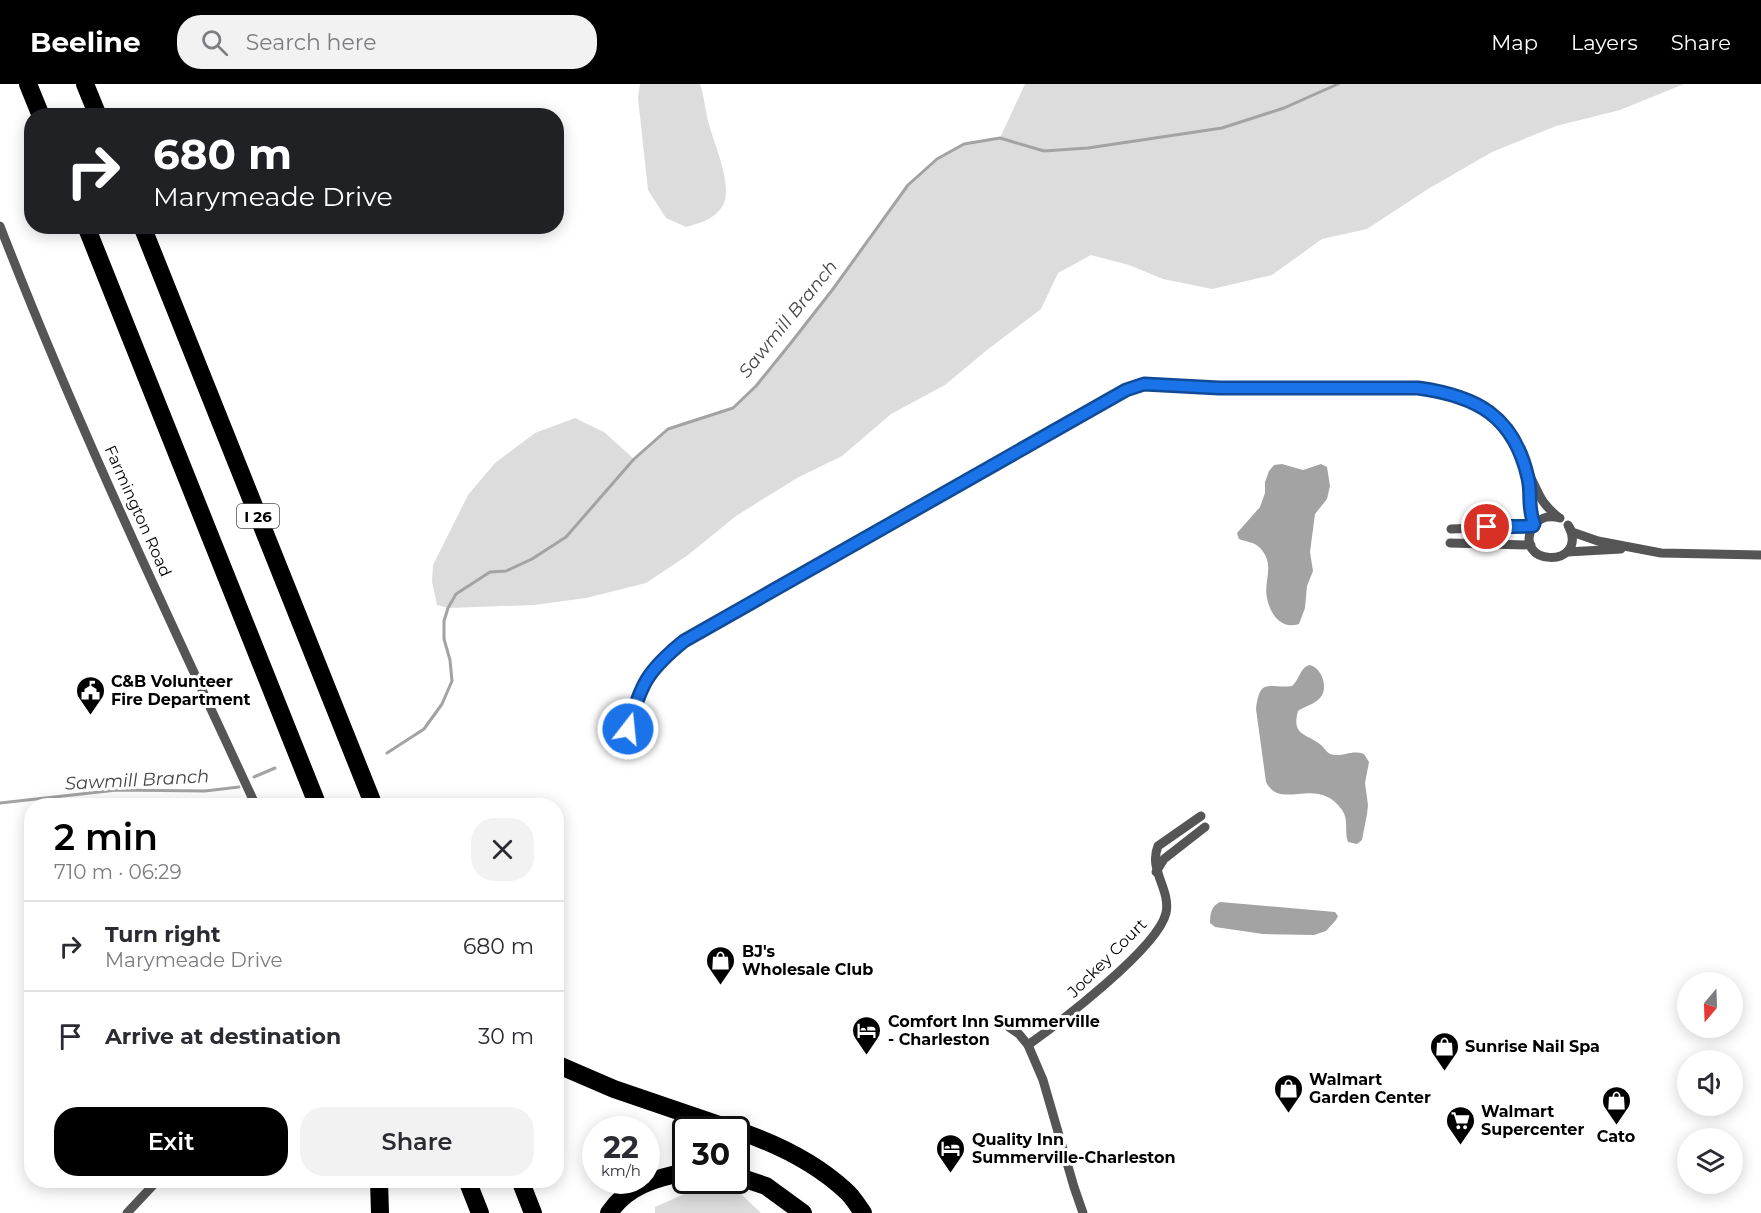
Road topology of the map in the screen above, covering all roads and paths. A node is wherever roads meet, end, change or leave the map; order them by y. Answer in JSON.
{"nodes":[{"id":1,"x":28,"y":84,"type":"edge"},
{"id":2,"x":85,"y":84,"type":"edge"},
{"id":3,"x":38,"y":108,"type":"edge"},
{"id":4,"x":95,"y":108,"type":"edge"},
{"id":5,"x":0,"y":226,"type":"edge"},
{"id":6,"x":89,"y":234,"type":"edge"},
{"id":7,"x":145,"y":234,"type":"edge"},
{"id":8,"x":1525,"y":466,"type":"junction"},
{"id":9,"x":1558,"y":518,"type":"junction"},
{"id":10,"x":1533,"y":525,"type":"junction"},
{"id":11,"x":1568,"y":525,"type":"junction"},
{"id":12,"x":1451,"y":529,"type":"dead end"},
{"id":13,"x":1450,"y":543,"type":"dead end"},
{"id":14,"x":1531,"y":545,"type":"junction"},
{"id":15,"x":1636,"y":548,"type":"junction"},
{"id":16,"x":1567,"y":552,"type":"junction"},
{"id":17,"x":1761,"y":555,"type":"edge"},
{"id":18,"x":628,"y":729,"type":"dead end"},
{"id":19,"x":252,"y":798,"type":"edge"},
{"id":20,"x":315,"y":798,"type":"edge"},
{"id":21,"x":371,"y":798,"type":"edge"},
{"id":22,"x":1201,"y":816,"type":"dead end"},
{"id":23,"x":1205,"y":827,"type":"dead end"},
{"id":24,"x":1156,"y":872,"type":"junction"},
{"id":25,"x":1009,"y":1027,"type":"dead end"},
{"id":26,"x":1028,"y":1046,"type":"junction"},
{"id":27,"x":564,"y":1067,"type":"edge"},
{"id":28,"x":694,"y":1116,"type":"edge"},
{"id":29,"x":750,"y":1135,"type":"edge"},
{"id":30,"x":802,"y":1160,"type":"junction"},
{"id":31,"x":672,"y":1175,"type":"edge"},
{"id":32,"x":750,"y":1181,"type":"edge"},
{"id":33,"x":150,"y":1188,"type":"edge"},
{"id":34,"x":380,"y":1188,"type":"edge"},
{"id":35,"x":470,"y":1188,"type":"edge"},
{"id":36,"x":523,"y":1188,"type":"edge"},
{"id":37,"x":127,"y":1213,"type":"edge"},
{"id":38,"x":380,"y":1213,"type":"edge"},
{"id":39,"x":480,"y":1213,"type":"edge"},
{"id":40,"x":533,"y":1213,"type":"edge"},
{"id":41,"x":609,"y":1213,"type":"edge"},
{"id":42,"x":803,"y":1213,"type":"edge"},
{"id":43,"x":852,"y":1213,"type":"edge"},
{"id":44,"x":863,"y":1213,"type":"edge"},
{"id":45,"x":1083,"y":1213,"type":"edge"}],
"edges":[{"from":1,"to":3,"type":"highway"},
{"from":2,"to":4,"type":"highway"},
{"from":5,"to":19,"type":"street","name":"Farmington Road"},
{"from":6,"to":20,"type":"highway"},
{"from":7,"to":21,"type":"highway","number":"I 26"},
{"from":8,"to":9,"type":"street"},
{"from":8,"to":10,"type":"street"},
{"from":8,"to":18,"type":"street"},
{"from":9,"to":10,"type":"street"},
{"from":9,"to":11,"type":"street"},
{"from":10,"to":12,"type":"street"},
{"from":10,"to":14,"type":"street"},
{"from":11,"to":15,"type":"street"},
{"from":11,"to":16,"type":"street"},
{"from":13,"to":14,"type":"street"},
{"from":14,"to":16,"type":"street"},
{"from":15,"to":16,"type":"street"},
{"from":15,"to":17,"type":"street"},
{"from":22,"to":24,"type":"street"},
{"from":23,"to":24,"type":"street"},
{"from":24,"to":26,"type":"street","name":"Jockey Court"},
{"from":25,"to":26,"type":"street"},
{"from":26,"to":45,"type":"street"},
{"from":27,"to":28,"type":"highway"},
{"from":29,"to":30,"type":"highway"},
{"from":30,"to":43,"type":"highway"},
{"from":30,"to":44,"type":"highway"},
{"from":31,"to":41,"type":"highway"},
{"from":32,"to":42,"type":"highway"},
{"from":33,"to":37,"type":"street"},
{"from":34,"to":38,"type":"highway"},
{"from":35,"to":39,"type":"highway"},
{"from":36,"to":40,"type":"highway"}]}
